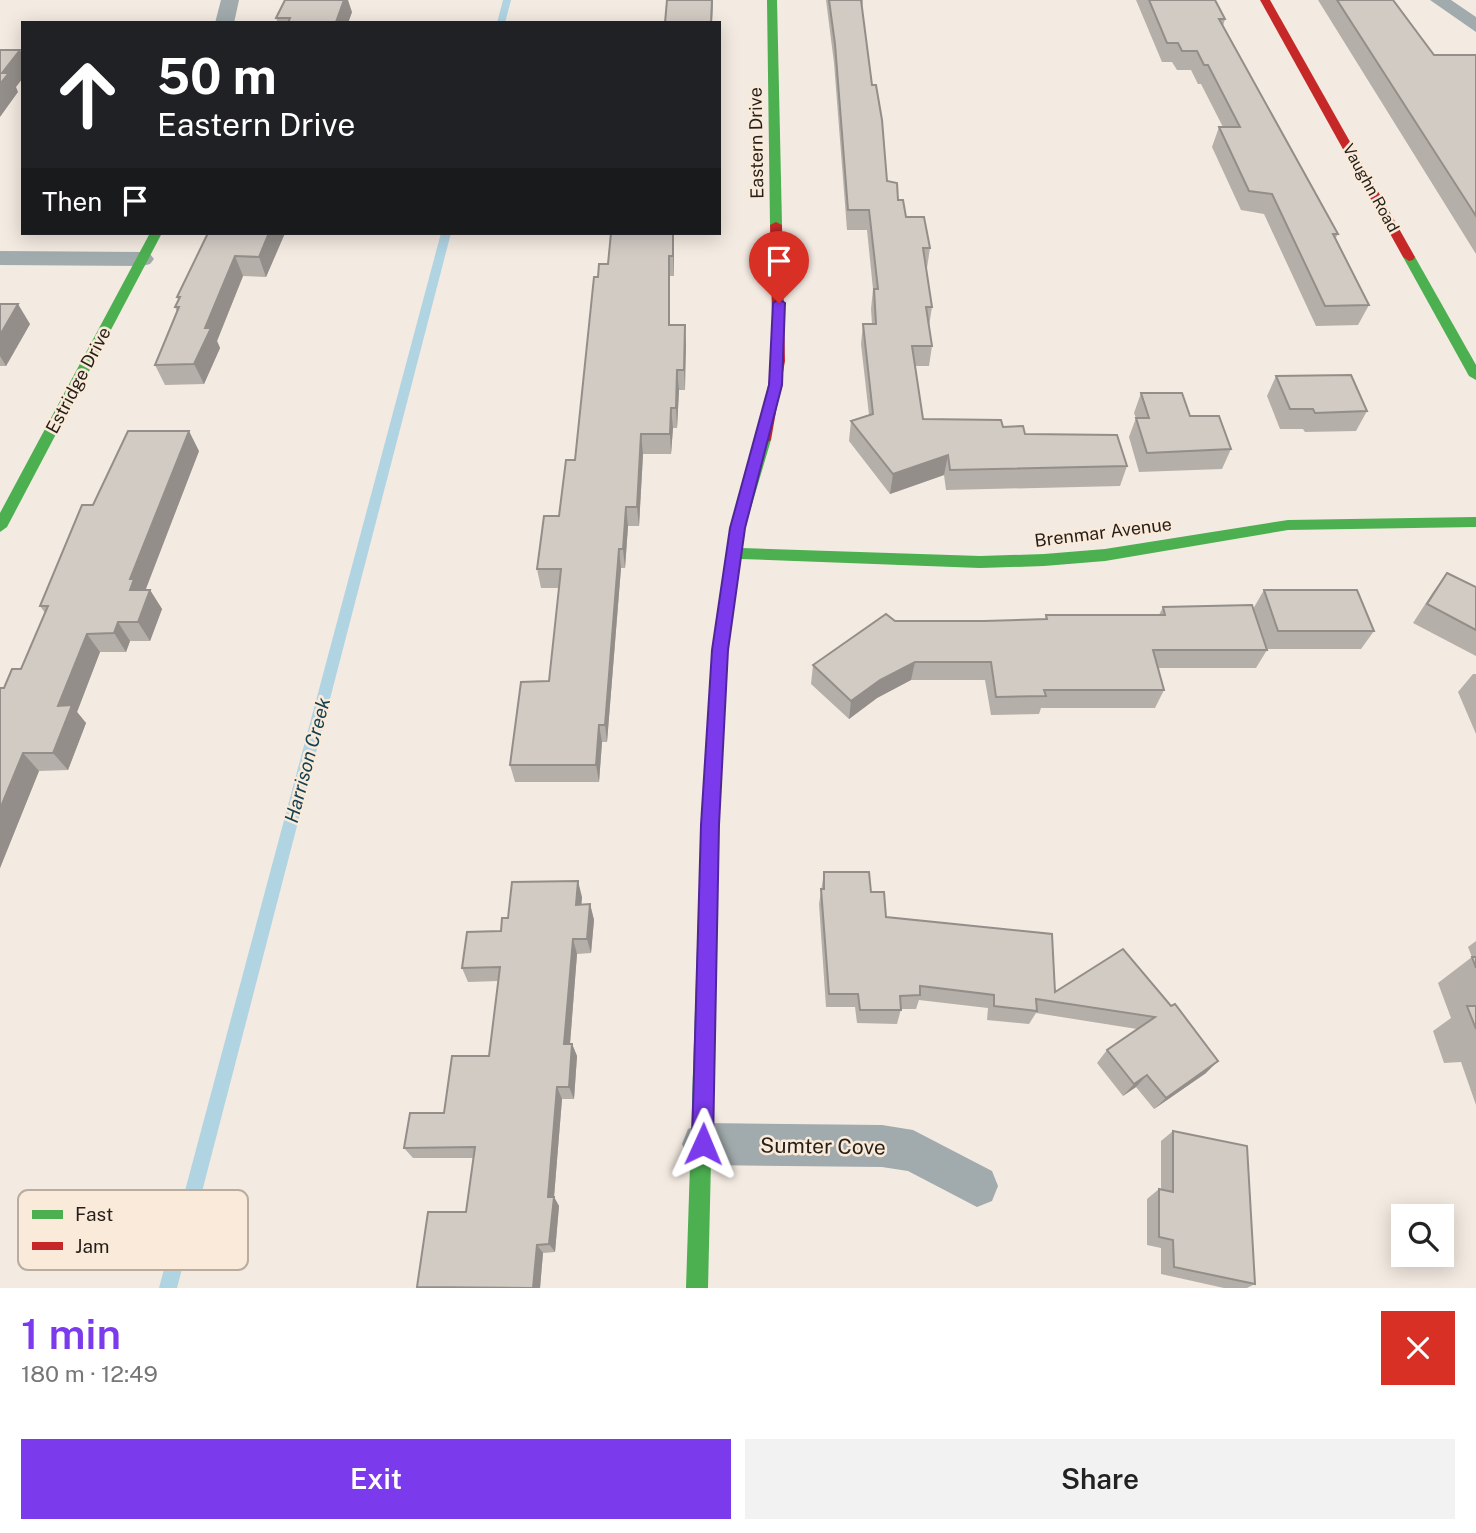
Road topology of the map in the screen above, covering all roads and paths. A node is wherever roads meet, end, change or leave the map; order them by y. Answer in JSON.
{"nodes":[{"id":1,"x":230,"y":0,"type":"edge"},
{"id":2,"x":772,"y":0,"type":"edge"},
{"id":3,"x":1265,"y":0,"type":"edge"},
{"id":4,"x":1439,"y":0,"type":"edge"},
{"id":5,"x":225,"y":21,"type":"edge"},
{"id":6,"x":1476,"y":26,"type":"edge"},
{"id":7,"x":155,"y":235,"type":"edge"},
{"id":8,"x":0,"y":258,"type":"edge"},
{"id":9,"x":142,"y":258,"type":"junction"},
{"id":10,"x":1476,"y":376,"type":"edge"},
{"id":11,"x":1476,"y":522,"type":"edge"},
{"id":12,"x":0,"y":527,"type":"edge"},
{"id":13,"x":733,"y":553,"type":"junction"},
{"id":14,"x":703,"y":1144,"type":"junction"},
{"id":15,"x":977,"y":1186,"type":"dead end"},
{"id":16,"x":698,"y":1288,"type":"edge"}],
"edges":[{"from":1,"to":5,"type":"street"},
{"from":2,"to":13,"type":"street","name":"Eastern Drive"},
{"from":3,"to":10,"type":"street","name":"Vaughn Road"},
{"from":4,"to":6,"type":"street"},
{"from":7,"to":9,"type":"street","name":"Estridge Drive"},
{"from":8,"to":9,"type":"street"},
{"from":9,"to":12,"type":"street","name":"Estridge Drive"},
{"from":11,"to":13,"type":"street","name":"Brenmar Avenue"},
{"from":13,"to":14,"type":"street","name":"Eastern Drive"},
{"from":14,"to":15,"type":"street","name":"Sumter Cove"},
{"from":14,"to":16,"type":"street","name":"Eastern Drive"}]}
